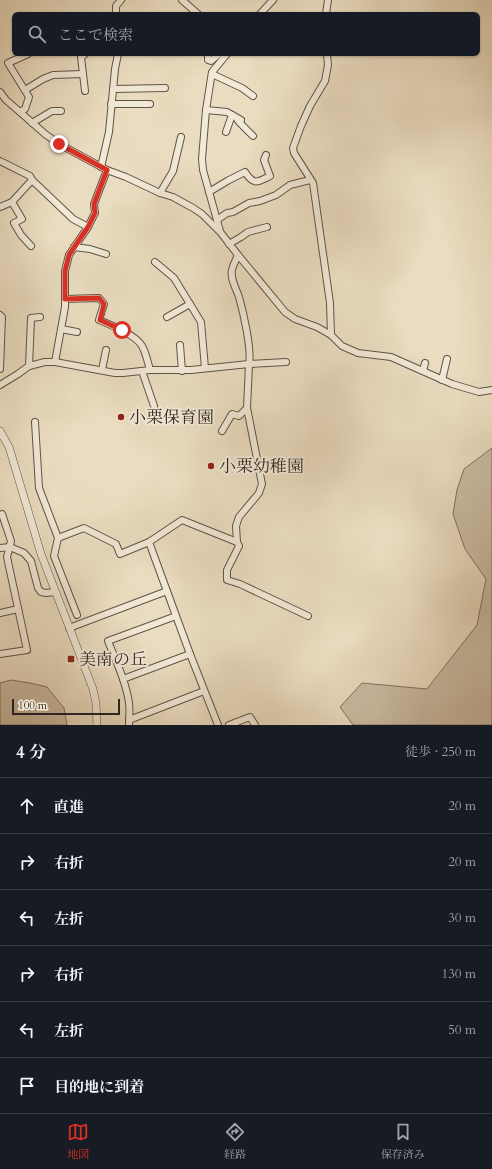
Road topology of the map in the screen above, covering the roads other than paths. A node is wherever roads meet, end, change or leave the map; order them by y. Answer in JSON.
{"nodes":[{"id":1,"x":121,"y":0,"type":"edge"},
{"id":2,"x":182,"y":0,"type":"edge"},
{"id":3,"x":273,"y":0,"type":"edge"},
{"id":4,"x":328,"y":0,"type":"edge"},
{"id":5,"x":116,"y":12,"type":"edge"},
{"id":6,"x":196,"y":12,"type":"edge"},
{"id":7,"x":262,"y":12,"type":"edge"},
{"id":8,"x":326,"y":12,"type":"edge"},
{"id":9,"x":24,"y":56,"type":"edge"},
{"id":10,"x":82,"y":56,"type":"edge"},
{"id":11,"x":118,"y":56,"type":"edge"},
{"id":12,"x":208,"y":56,"type":"edge"},
{"id":13,"x":217,"y":56,"type":"edge"},
{"id":14,"x":226,"y":56,"type":"edge"},
{"id":15,"x":327,"y":56,"type":"edge"},
{"id":16,"x":83,"y":74,"type":"junction"},
{"id":17,"x":212,"y":74,"type":"junction"},
{"id":18,"x":19,"y":80,"type":"junction"},
{"id":19,"x":12,"y":83,"type":"dead end"},
{"id":20,"x":165,"y":88,"type":"dead end"},
{"id":21,"x":113,"y":89,"type":"junction"},
{"id":22,"x":24,"y":90,"type":"junction"},
{"id":23,"x":85,"y":91,"type":"dead end"},
{"id":24,"x":0,"y":92,"type":"edge"},
{"id":25,"x":253,"y":96,"type":"dead end"},
{"id":26,"x":112,"y":104,"type":"junction"},
{"id":27,"x":150,"y":104,"type":"dead end"},
{"id":28,"x":206,"y":110,"type":"junction"},
{"id":29,"x":61,"y":111,"type":"dead end"},
{"id":30,"x":20,"y":112,"type":"junction"},
{"id":31,"x":236,"y":117,"type":"junction"},
{"id":32,"x":32,"y":123,"type":"junction"},
{"id":33,"x":226,"y":132,"type":"dead end"},
{"id":34,"x":253,"y":136,"type":"dead end"},
{"id":35,"x":181,"y":137,"type":"dead end"},
{"id":36,"x":266,"y":155,"type":"dead end"},
{"id":37,"x":0,"y":161,"type":"edge"},
{"id":38,"x":104,"y":168,"type":"junction"},
{"id":39,"x":32,"y":180,"type":"junction"},
{"id":40,"x":310,"y":180,"type":"junction"},
{"id":41,"x":209,"y":192,"type":"junction"},
{"id":42,"x":160,"y":193,"type":"junction"},
{"id":43,"x":12,"y":202,"type":"junction"},
{"id":44,"x":0,"y":207,"type":"edge"},
{"id":45,"x":217,"y":220,"type":"junction"},
{"id":46,"x":88,"y":227,"type":"junction"},
{"id":47,"x":267,"y":227,"type":"dead end"},
{"id":48,"x":221,"y":233,"type":"junction"},
{"id":49,"x":229,"y":244,"type":"junction"},
{"id":50,"x":31,"y":246,"type":"dead end"},
{"id":51,"x":74,"y":247,"type":"junction"},
{"id":52,"x":106,"y":254,"type":"dead end"},
{"id":53,"x":238,"y":255,"type":"junction"},
{"id":54,"x":155,"y":262,"type":"dead end"},
{"id":55,"x":65,"y":299,"type":"junction"},
{"id":56,"x":190,"y":304,"type":"junction"},
{"id":57,"x":0,"y":315,"type":"edge"},
{"id":58,"x":40,"y":317,"type":"dead end"},
{"id":59,"x":167,"y":317,"type":"dead end"},
{"id":60,"x":61,"y":329,"type":"junction"},
{"id":61,"x":77,"y":332,"type":"dead end"},
{"id":62,"x":331,"y":335,"type":"junction"},
{"id":63,"x":180,"y":345,"type":"dead end"},
{"id":64,"x":106,"y":350,"type":"dead end"},
{"id":65,"x":447,"y":359,"type":"dead end"},
{"id":66,"x":55,"y":362,"type":"junction"},
{"id":67,"x":286,"y":362,"type":"dead end"},
{"id":68,"x":425,"y":363,"type":"dead end"},
{"id":69,"x":248,"y":364,"type":"junction"},
{"id":70,"x":29,"y":366,"type":"junction"},
{"id":71,"x":205,"y":368,"type":"junction"},
{"id":72,"x":0,"y":369,"type":"edge"},
{"id":73,"x":102,"y":370,"type":"junction"},
{"id":74,"x":150,"y":370,"type":"junction"},
{"id":75,"x":142,"y":371,"type":"junction"},
{"id":76,"x":182,"y":371,"type":"junction"},
{"id":77,"x":423,"y":372,"type":"junction"},
{"id":78,"x":442,"y":380,"type":"junction"},
{"id":79,"x":0,"y":385,"type":"edge"},
{"id":80,"x":492,"y":390,"type":"edge"},
{"id":81,"x":154,"y":406,"type":"dead end"},
{"id":82,"x":247,"y":408,"type":"junction"},
{"id":83,"x":35,"y":422,"type":"dead end"},
{"id":84,"x":0,"y":431,"type":"edge"},
{"id":85,"x":222,"y":431,"type":"dead end"},
{"id":86,"x":2,"y":514,"type":"dead end"},
{"id":87,"x":58,"y":538,"type":"junction"},
{"id":88,"x":149,"y":542,"type":"junction"},
{"id":89,"x":237,"y":542,"type":"junction"},
{"id":90,"x":10,"y":547,"type":"junction"},
{"id":91,"x":0,"y":548,"type":"edge"},
{"id":92,"x":167,"y":591,"type":"junction"},
{"id":93,"x":55,"y":592,"type":"junction"},
{"id":94,"x":18,"y":608,"type":"junction"},
{"id":95,"x":0,"y":613,"type":"edge"},
{"id":96,"x":77,"y":615,"type":"dead end"},
{"id":97,"x":176,"y":616,"type":"junction"},
{"id":98,"x":308,"y":616,"type":"dead end"},
{"id":99,"x":69,"y":628,"type":"junction"},
{"id":100,"x":0,"y":654,"type":"edge"},
{"id":101,"x":190,"y":654,"type":"junction"},
{"id":102,"x":123,"y":679,"type":"junction"},
{"id":103,"x":204,"y":690,"type":"junction"},
{"id":104,"x":129,"y":723,"type":"edge"},
{"id":105,"x":97,"y":725,"type":"edge"},
{"id":106,"x":218,"y":725,"type":"edge"},
{"id":107,"x":230,"y":725,"type":"edge"},
{"id":108,"x":255,"y":725,"type":"edge"}],
"edges":[{"from":1,"to":5,"type":"street"},
{"from":2,"to":6,"type":"street"},
{"from":3,"to":7,"type":"street"},
{"from":4,"to":8,"type":"street"},
{"from":9,"to":18,"type":"street"},
{"from":10,"to":16,"type":"street"},
{"from":11,"to":21,"type":"street"},
{"from":12,"to":13,"type":"street"},
{"from":14,"to":17,"type":"street"},
{"from":15,"to":40,"type":"street"},
{"from":16,"to":22,"type":"street"},
{"from":16,"to":23,"type":"street"},
{"from":17,"to":25,"type":"street"},
{"from":17,"to":28,"type":"street"},
{"from":18,"to":19,"type":"street"},
{"from":18,"to":22,"type":"street"},
{"from":20,"to":21,"type":"street"},
{"from":21,"to":26,"type":"street"},
{"from":22,"to":30,"type":"street"},
{"from":24,"to":30,"type":"street"},
{"from":26,"to":27,"type":"street"},
{"from":26,"to":38,"type":"street"},
{"from":28,"to":31,"type":"street"},
{"from":28,"to":41,"type":"street"},
{"from":29,"to":32,"type":"street"},
{"from":30,"to":32,"type":"street"},
{"from":31,"to":33,"type":"street"},
{"from":31,"to":34,"type":"street"},
{"from":32,"to":38,"type":"street"},
{"from":35,"to":42,"type":"street"},
{"from":36,"to":41,"type":"street"},
{"from":37,"to":39,"type":"street"},
{"from":38,"to":42,"type":"street"},
{"from":38,"to":46,"type":"street"},
{"from":39,"to":43,"type":"street"},
{"from":39,"to":46,"type":"street"},
{"from":40,"to":45,"type":"street"},
{"from":40,"to":62,"type":"street"},
{"from":41,"to":45,"type":"street"},
{"from":42,"to":48,"type":"street"},
{"from":43,"to":44,"type":"street"},
{"from":43,"to":50,"type":"street"},
{"from":45,"to":48,"type":"street"},
{"from":46,"to":51,"type":"street"},
{"from":47,"to":49,"type":"street"},
{"from":48,"to":49,"type":"street"},
{"from":49,"to":53,"type":"street"},
{"from":51,"to":52,"type":"street"},
{"from":51,"to":55,"type":"street"},
{"from":53,"to":62,"type":"street"},
{"from":53,"to":69,"type":"street"},
{"from":54,"to":56,"type":"street"},
{"from":55,"to":60,"type":"street"},
{"from":55,"to":74,"type":"street"},
{"from":56,"to":59,"type":"street"},
{"from":56,"to":71,"type":"street"},
{"from":57,"to":72,"type":"street"},
{"from":58,"to":70,"type":"street"},
{"from":60,"to":61,"type":"street"},
{"from":60,"to":66,"type":"street"},
{"from":62,"to":77,"type":"street"},
{"from":63,"to":76,"type":"street"},
{"from":64,"to":73,"type":"street"},
{"from":65,"to":78,"type":"street"},
{"from":66,"to":70,"type":"street"},
{"from":66,"to":73,"type":"street"},
{"from":67,"to":69,"type":"street"},
{"from":68,"to":77,"type":"street"},
{"from":69,"to":71,"type":"street"},
{"from":69,"to":82,"type":"street"},
{"from":70,"to":79,"type":"street"},
{"from":71,"to":76,"type":"street"},
{"from":73,"to":75,"type":"street"},
{"from":74,"to":75,"type":"street"},
{"from":74,"to":76,"type":"street"},
{"from":75,"to":81,"type":"street"},
{"from":77,"to":78,"type":"street"},
{"from":78,"to":80,"type":"street"},
{"from":82,"to":85,"type":"street"},
{"from":82,"to":89,"type":"street"},
{"from":83,"to":87,"type":"street"},
{"from":84,"to":93,"type":"street"},
{"from":86,"to":90,"type":"street"},
{"from":87,"to":88,"type":"street"},
{"from":87,"to":96,"type":"street"},
{"from":88,"to":89,"type":"street"},
{"from":88,"to":92,"type":"street"},
{"from":89,"to":98,"type":"street"},
{"from":90,"to":91,"type":"street"},
{"from":90,"to":93,"type":"street"},
{"from":90,"to":94,"type":"street"},
{"from":92,"to":97,"type":"street"},
{"from":92,"to":99,"type":"street"},
{"from":93,"to":99,"type":"street"},
{"from":94,"to":95,"type":"street"},
{"from":94,"to":100,"type":"street"},
{"from":97,"to":101,"type":"street"},
{"from":97,"to":102,"type":"street"},
{"from":99,"to":105,"type":"street"},
{"from":101,"to":102,"type":"street"},
{"from":101,"to":103,"type":"street"},
{"from":102,"to":104,"type":"street"},
{"from":103,"to":104,"type":"street"},
{"from":103,"to":106,"type":"street"},
{"from":107,"to":108,"type":"street"}]}
